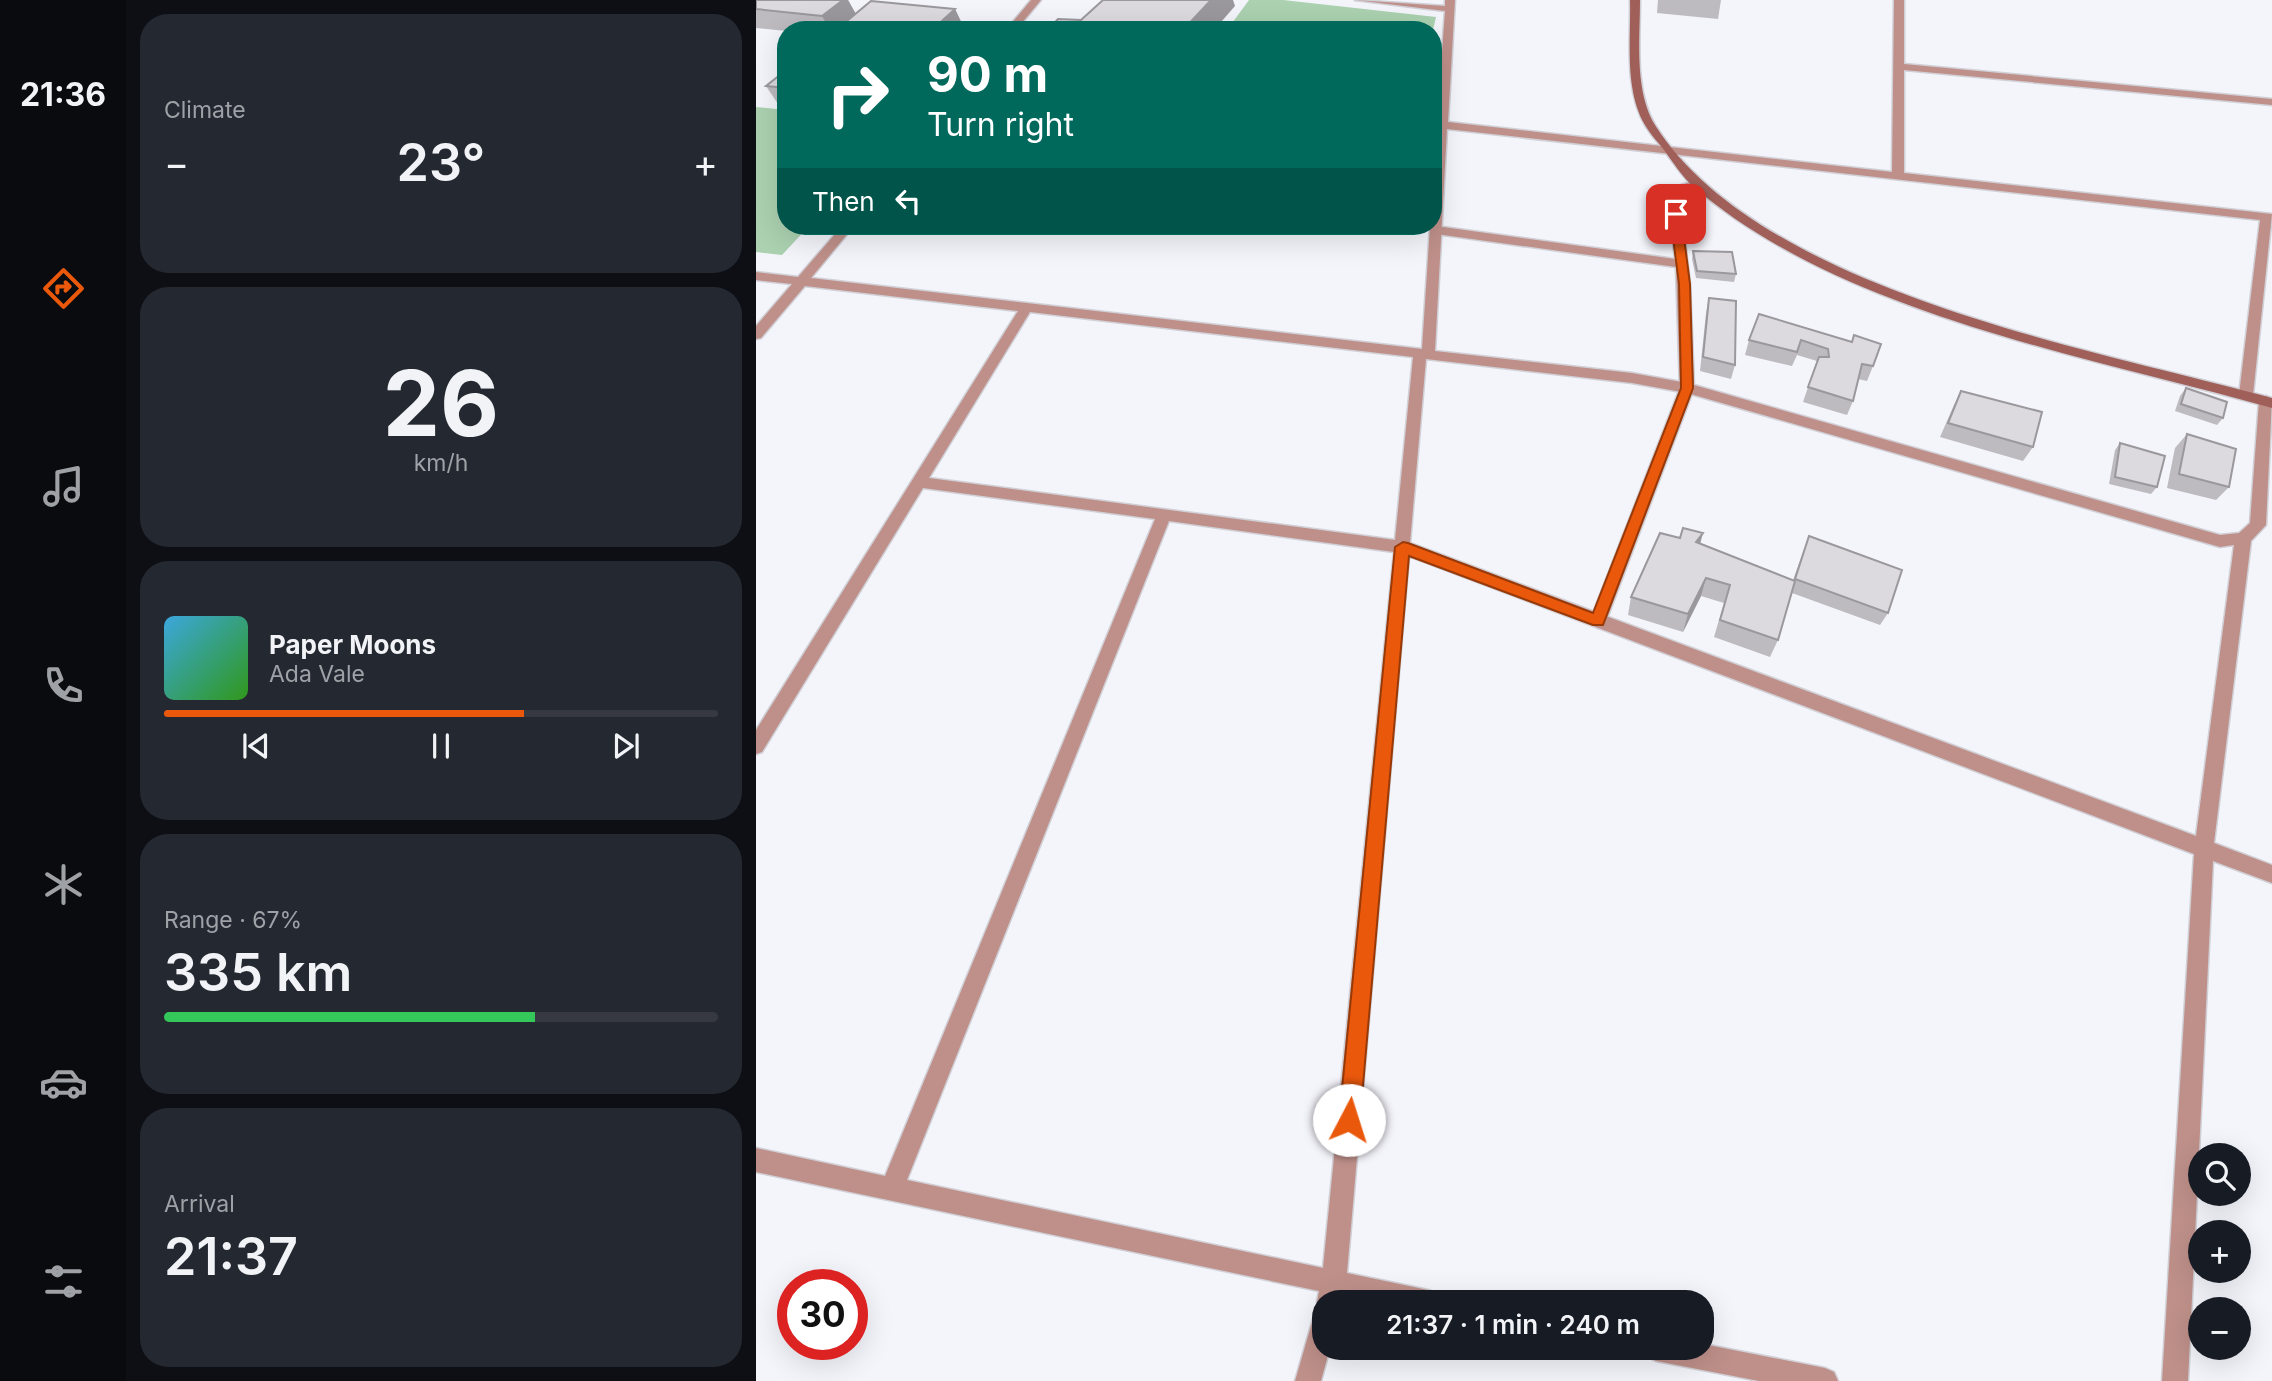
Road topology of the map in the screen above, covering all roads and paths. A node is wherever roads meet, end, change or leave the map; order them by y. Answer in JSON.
{"nodes":[{"id":1,"x":1036,"y":0,"type":"edge"},
{"id":2,"x":1360,"y":0,"type":"edge"},
{"id":3,"x":1635,"y":0,"type":"edge"},
{"id":4,"x":1899,"y":0,"type":"edge"},
{"id":5,"x":1450,"y":4,"type":"edge"},
{"id":6,"x":1019,"y":21,"type":"edge"},
{"id":7,"x":1898,"y":66,"type":"junction"},
{"id":8,"x":1442,"y":85,"type":"edge"},
{"id":9,"x":2272,"y":102,"type":"edge"},
{"id":10,"x":1442,"y":125,"type":"edge"},
{"id":11,"x":1666,"y":149,"type":"junction"},
{"id":12,"x":1898,"y":175,"type":"junction"},
{"id":13,"x":1696,"y":183,"type":"junction"},
{"id":14,"x":2269,"y":217,"type":"edge"},
{"id":15,"x":1442,"y":231,"type":"edge"},
{"id":16,"x":840,"y":235,"type":"edge"},
{"id":17,"x":1436,"y":235,"type":"edge"},
{"id":18,"x":1682,"y":264,"type":"junction"},
{"id":19,"x":756,"y":276,"type":"edge"},
{"id":20,"x":802,"y":281,"type":"junction"},
{"id":21,"x":1026,"y":308,"type":"junction"},
{"id":22,"x":756,"y":335,"type":"edge"},
{"id":23,"x":1424,"y":355,"type":"junction"},
{"id":24,"x":1687,"y":388,"type":"junction"},
{"id":25,"x":2246,"y":395,"type":"junction"},
{"id":26,"x":2269,"y":402,"type":"edge"},
{"id":27,"x":921,"y":482,"type":"junction"},
{"id":28,"x":1164,"y":515,"type":"junction"},
{"id":29,"x":2243,"y":538,"type":"junction"},
{"id":30,"x":1403,"y":547,"type":"junction"},
{"id":31,"x":1598,"y":621,"type":"junction"},
{"id":32,"x":756,"y":746,"type":"edge"},
{"id":33,"x":2204,"y":848,"type":"junction"},
{"id":34,"x":2272,"y":874,"type":"edge"},
{"id":35,"x":756,"y":1160,"type":"edge"},
{"id":36,"x":892,"y":1188,"type":"junction"},
{"id":37,"x":1319,"y":1290,"type":"edge"},
{"id":38,"x":1332,"y":1290,"type":"edge"},
{"id":39,"x":1714,"y":1359,"type":"edge"},
{"id":40,"x":1314,"y":1360,"type":"edge"},
{"id":41,"x":1308,"y":1381,"type":"edge"},
{"id":42,"x":1825,"y":1381,"type":"edge"},
{"id":43,"x":2175,"y":1381,"type":"edge"}],
"edges":[{"from":1,"to":6,"type":"street"},
{"from":2,"to":5,"type":"street"},
{"from":3,"to":11,"type":"street"},
{"from":4,"to":7,"type":"street"},
{"from":5,"to":8,"type":"street"},
{"from":7,"to":9,"type":"street"},
{"from":7,"to":12,"type":"street"},
{"from":10,"to":11,"type":"street"},
{"from":11,"to":12,"type":"street"},
{"from":11,"to":13,"type":"street"},
{"from":12,"to":14,"type":"street"},
{"from":13,"to":18,"type":"street"},
{"from":13,"to":25,"type":"street"},
{"from":14,"to":25,"type":"street"},
{"from":15,"to":18,"type":"street"},
{"from":16,"to":20,"type":"street"},
{"from":17,"to":23,"type":"street"},
{"from":18,"to":24,"type":"street"},
{"from":19,"to":20,"type":"street"},
{"from":20,"to":21,"type":"street"},
{"from":20,"to":22,"type":"street"},
{"from":21,"to":23,"type":"street"},
{"from":21,"to":27,"type":"street"},
{"from":23,"to":24,"type":"street"},
{"from":23,"to":30,"type":"street"},
{"from":24,"to":29,"type":"street"},
{"from":24,"to":31,"type":"street"},
{"from":25,"to":26,"type":"street"},
{"from":26,"to":29,"type":"street"},
{"from":27,"to":28,"type":"street"},
{"from":27,"to":32,"type":"street"},
{"from":28,"to":30,"type":"street"},
{"from":28,"to":36,"type":"street"},
{"from":29,"to":33,"type":"street"},
{"from":30,"to":31,"type":"street"},
{"from":30,"to":38,"type":"street"},
{"from":31,"to":33,"type":"street"},
{"from":33,"to":34,"type":"street"},
{"from":33,"to":43,"type":"street"},
{"from":35,"to":36,"type":"street"},
{"from":36,"to":37,"type":"street"},
{"from":39,"to":42,"type":"street"},
{"from":40,"to":41,"type":"street"}]}
